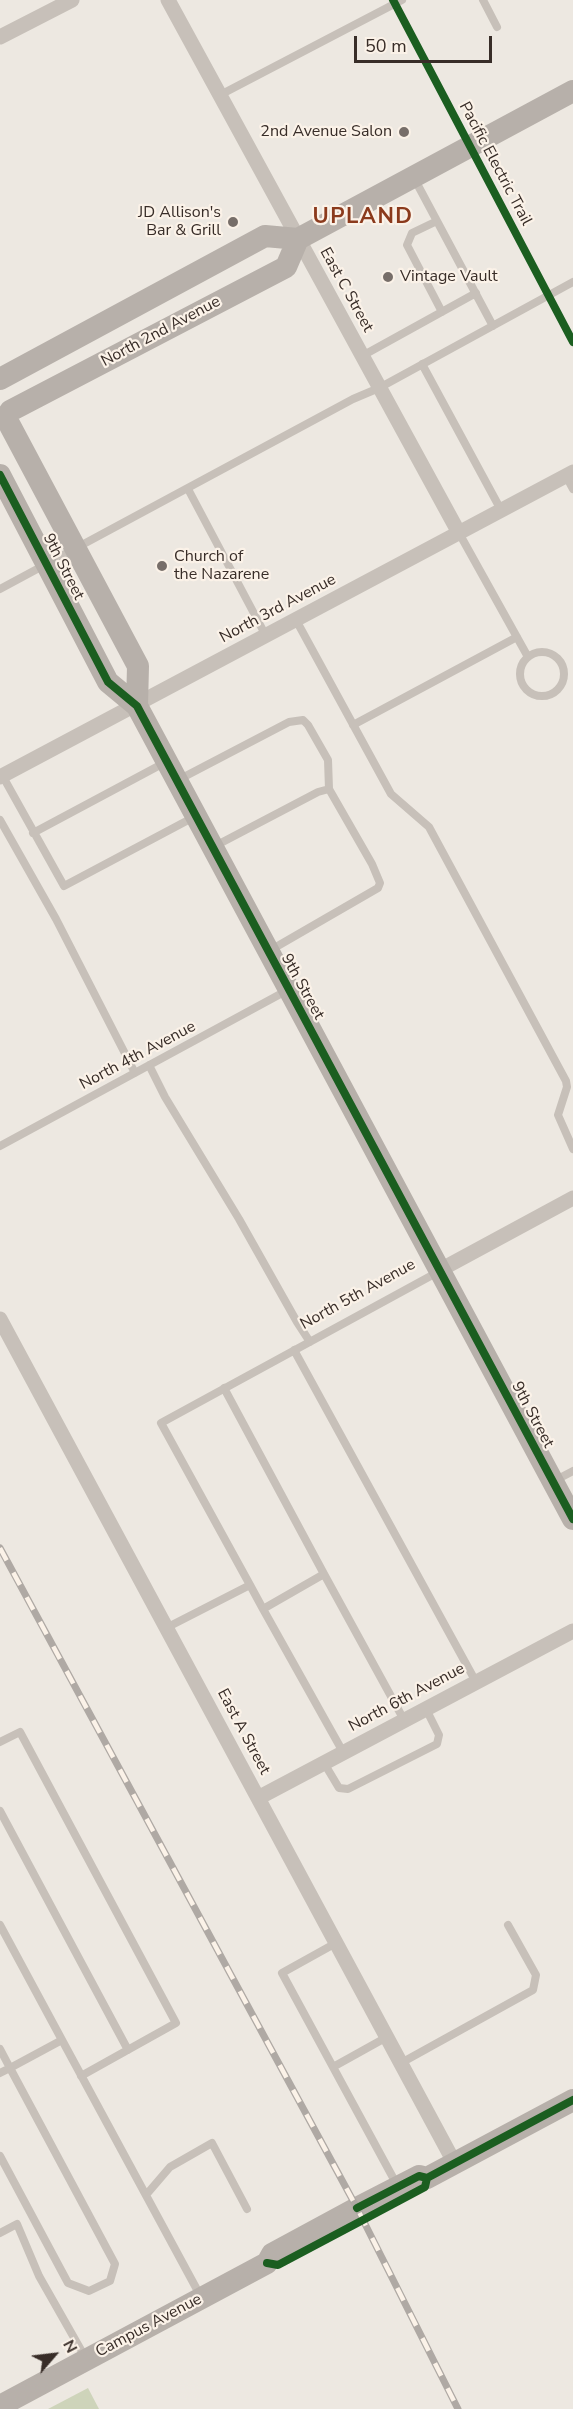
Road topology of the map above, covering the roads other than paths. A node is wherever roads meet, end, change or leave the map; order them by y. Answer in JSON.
{"nodes":[{"id":1,"x":72,"y":0,"type":"edge"},
{"id":2,"x":168,"y":0,"type":"edge"},
{"id":3,"x":402,"y":0,"type":"edge"},
{"id":4,"x":483,"y":0,"type":"edge"},
{"id":5,"x":497,"y":27,"type":"dead end"},
{"id":6,"x":1,"y":35,"type":"edge"},
{"id":7,"x":573,"y":91,"type":"edge"},
{"id":8,"x":220,"y":95,"type":"junction"},
{"id":9,"x":414,"y":177,"type":"junction"},
{"id":10,"x":437,"y":221,"type":"junction"},
{"id":11,"x":298,"y":239,"type":"junction"},
{"id":12,"x":573,"y":282,"type":"edge"},
{"id":13,"x":476,"y":293,"type":"junction"},
{"id":14,"x":442,"y":312,"type":"junction"},
{"id":15,"x":493,"y":326,"type":"junction"},
{"id":16,"x":362,"y":356,"type":"junction"},
{"id":17,"x":422,"y":364,"type":"junction"},
{"id":18,"x":0,"y":381,"type":"edge"},
{"id":19,"x":379,"y":388,"type":"junction"},
{"id":20,"x":6,"y":420,"type":"edge"},
{"id":21,"x":0,"y":475,"type":"edge"},
{"id":22,"x":571,"y":479,"type":"edge"},
{"id":23,"x":188,"y":489,"type":"junction"},
{"id":24,"x":501,"y":510,"type":"junction"},
{"id":25,"x":459,"y":533,"type":"junction"},
{"id":26,"x":75,"y":548,"type":"junction"},
{"id":27,"x":46,"y":563,"type":"junction"},
{"id":28,"x":0,"y":589,"type":"edge"},
{"id":29,"x":296,"y":620,"type":"junction"},
{"id":30,"x":266,"y":636,"type":"junction"},
{"id":31,"x":517,"y":637,"type":"junction"},
{"id":32,"x":528,"y":657,"type":"junction"},
{"id":33,"x":569,"y":676,"type":"edge"},
{"id":34,"x":137,"y":705,"type":"junction"},
{"id":35,"x":353,"y":725,"type":"junction"},
{"id":36,"x":172,"y":771,"type":"junction"},
{"id":37,"x":1,"y":776,"type":"edge"},
{"id":38,"x":329,"y":789,"type":"junction"},
{"id":39,"x":196,"y":816,"type":"junction"},
{"id":40,"x":0,"y":820,"type":"edge"},
{"id":41,"x":33,"y":833,"type":"junction"},
{"id":42,"x":212,"y":847,"type":"junction"},
{"id":43,"x":268,"y":952,"type":"junction"},
{"id":44,"x":289,"y":990,"type":"junction"},
{"id":45,"x":148,"y":1065,"type":"junction"},
{"id":46,"x":135,"y":1073,"type":"junction"},
{"id":47,"x":0,"y":1146,"type":"edge"},
{"id":48,"x":573,"y":1149,"type":"edge"},
{"id":49,"x":573,"y":1198,"type":"edge"},
{"id":50,"x":440,"y":1270,"type":"junction"},
{"id":51,"x":0,"y":1319,"type":"edge"},
{"id":52,"x":310,"y":1341,"type":"junction"},
{"id":53,"x":294,"y":1350,"type":"junction"},
{"id":54,"x":224,"y":1389,"type":"junction"},
{"id":55,"x":573,"y":1471,"type":"edge"},
{"id":56,"x":552,"y":1482,"type":"junction"},
{"id":57,"x":573,"y":1519,"type":"edge"},
{"id":58,"x":324,"y":1574,"type":"junction"},
{"id":59,"x":250,"y":1585,"type":"junction"},
{"id":60,"x":263,"y":1609,"type":"junction"},
{"id":61,"x":166,"y":1628,"type":"junction"},
{"id":62,"x":573,"y":1631,"type":"edge"},
{"id":63,"x":476,"y":1682,"type":"junction"},
{"id":64,"x":426,"y":1709,"type":"junction"},
{"id":65,"x":404,"y":1720,"type":"junction"},
{"id":66,"x":0,"y":1742,"type":"edge"},
{"id":67,"x":343,"y":1752,"type":"junction"},
{"id":68,"x":324,"y":1762,"type":"junction"},
{"id":69,"x":258,"y":1798,"type":"junction"},
{"id":70,"x":0,"y":1811,"type":"edge"},
{"id":71,"x":0,"y":1925,"type":"edge"},
{"id":72,"x":508,"y":1925,"type":"dead end"},
{"id":73,"x":336,"y":1943,"type":"junction"},
{"id":74,"x":387,"y":2037,"type":"junction"},
{"id":75,"x":62,"y":2040,"type":"junction"},
{"id":76,"x":0,"y":2049,"type":"edge"},
{"id":77,"x":128,"y":2050,"type":"junction"},
{"id":78,"x":401,"y":2063,"type":"junction"},
{"id":79,"x":10,"y":2067,"type":"junction"},
{"id":80,"x":333,"y":2067,"type":"junction"},
{"id":81,"x":0,"y":2073,"type":"edge"},
{"id":82,"x":81,"y":2076,"type":"junction"},
{"id":83,"x":573,"y":2100,"type":"edge"},
{"id":84,"x":0,"y":2156,"type":"edge"},
{"id":85,"x":454,"y":2162,"type":"junction"},
{"id":86,"x":427,"y":2178,"type":"junction"},
{"id":87,"x":398,"y":2187,"type":"junction"},
{"id":88,"x":146,"y":2195,"type":"junction"},
{"id":89,"x":247,"y":2209,"type":"dead end"},
{"id":90,"x":0,"y":2233,"type":"edge"},
{"id":91,"x":267,"y":2263,"type":"junction"},
{"id":92,"x":201,"y":2298,"type":"junction"},
{"id":93,"x":86,"y":2360,"type":"junction"},
{"id":94,"x":0,"y":2406,"type":"edge"}],
"edges":[{"from":1,"to":6,"type":"street"},
{"from":2,"to":8,"type":"street","name":"East C Street"},
{"from":3,"to":8,"type":"lane"},
{"from":4,"to":5,"type":"lane"},
{"from":7,"to":9,"type":"street"},
{"from":8,"to":11,"type":"street","name":"East C Street"},
{"from":9,"to":10,"type":"lane"},
{"from":9,"to":11,"type":"street"},
{"from":10,"to":13,"type":"lane"},
{"from":10,"to":14,"type":"lane"},
{"from":11,"to":16,"type":"street","name":"East C Street"},
{"from":11,"to":18,"type":"street"},
{"from":11,"to":20,"type":"street","name":"North 2nd Avenue"},
{"from":12,"to":15,"type":"lane"},
{"from":13,"to":14,"type":"lane"},
{"from":13,"to":15,"type":"lane"},
{"from":14,"to":16,"type":"lane"},
{"from":15,"to":17,"type":"lane"},
{"from":16,"to":19,"type":"street","name":"East C Street"},
{"from":17,"to":19,"type":"lane"},
{"from":17,"to":24,"type":"lane"},
{"from":18,"to":20,"type":"street","name":"9th Street"},
{"from":19,"to":23,"type":"lane"},
{"from":19,"to":25,"type":"street","name":"East C Street"},
{"from":20,"to":26,"type":"street","name":"9th Street"},
{"from":21,"to":27,"type":"street","name":"9th Street"},
{"from":22,"to":24,"type":"street","name":"North 3rd Avenue"},
{"from":23,"to":26,"type":"lane"},
{"from":23,"to":30,"type":"lane"},
{"from":24,"to":25,"type":"street","name":"North 3rd Avenue"},
{"from":25,"to":29,"type":"street","name":"North 3rd Avenue"},
{"from":25,"to":31,"type":"lane"},
{"from":26,"to":27,"type":"lane"},
{"from":26,"to":34,"type":"street","name":"9th Street"},
{"from":27,"to":28,"type":"lane"},
{"from":27,"to":34,"type":"street","name":"9th Street"},
{"from":29,"to":30,"type":"street","name":"North 3rd Avenue"},
{"from":29,"to":35,"type":"lane"},
{"from":30,"to":34,"type":"street","name":"North 3rd Avenue"},
{"from":31,"to":32,"type":"lane"},
{"from":31,"to":35,"type":"lane"},
{"from":32,"to":33,"type":"lane"},
{"from":32,"to":33,"type":"lane"},
{"from":34,"to":36,"type":"street","name":"9th Street"},
{"from":34,"to":37,"type":"street","name":"North 3rd Avenue"},
{"from":35,"to":48,"type":"lane"},
{"from":36,"to":38,"type":"lane"},
{"from":36,"to":39,"type":"street","name":"9th Street"},
{"from":36,"to":41,"type":"lane"},
{"from":37,"to":41,"type":"lane"},
{"from":38,"to":42,"type":"lane"},
{"from":38,"to":43,"type":"lane"},
{"from":39,"to":41,"type":"lane"},
{"from":39,"to":42,"type":"street","name":"9th Street"},
{"from":40,"to":46,"type":"lane"},
{"from":42,"to":43,"type":"street","name":"9th Street"},
{"from":43,"to":44,"type":"street","name":"9th Street"},
{"from":44,"to":45,"type":"lane","name":"North 4th Avenue"},
{"from":44,"to":50,"type":"street","name":"9th Street"},
{"from":45,"to":46,"type":"lane","name":"North 4th Avenue"},
{"from":45,"to":52,"type":"lane"},
{"from":46,"to":47,"type":"lane","name":"North 4th Avenue"},
{"from":49,"to":50,"type":"street","name":"North 5th Avenue"},
{"from":50,"to":52,"type":"lane","name":"North 5th Avenue"},
{"from":50,"to":56,"type":"street","name":"9th Street"},
{"from":51,"to":61,"type":"street","name":"East A Street"},
{"from":52,"to":53,"type":"lane","name":"North 5th Avenue"},
{"from":53,"to":54,"type":"lane","name":"North 5th Avenue"},
{"from":53,"to":63,"type":"lane"},
{"from":54,"to":58,"type":"lane"},
{"from":54,"to":59,"type":"lane","name":"North 5th Avenue"},
{"from":55,"to":56,"type":"lane"},
{"from":56,"to":57,"type":"street","name":"9th Street"},
{"from":58,"to":60,"type":"lane"},
{"from":58,"to":65,"type":"lane"},
{"from":59,"to":60,"type":"lane"},
{"from":59,"to":61,"type":"lane"},
{"from":60,"to":67,"type":"lane"},
{"from":61,"to":69,"type":"street","name":"East A Street"},
{"from":62,"to":63,"type":"street","name":"North 6th Avenue"},
{"from":63,"to":64,"type":"street","name":"North 6th Avenue"},
{"from":64,"to":65,"type":"street","name":"North 6th Avenue"},
{"from":64,"to":68,"type":"lane"},
{"from":65,"to":67,"type":"street","name":"North 6th Avenue"},
{"from":66,"to":77,"type":"lane"},
{"from":67,"to":68,"type":"street","name":"North 6th Avenue"},
{"from":68,"to":69,"type":"street","name":"North 6th Avenue"},
{"from":69,"to":73,"type":"street","name":"East A Street"},
{"from":70,"to":77,"type":"lane"},
{"from":71,"to":75,"type":"lane"},
{"from":72,"to":78,"type":"lane"},
{"from":73,"to":74,"type":"street","name":"East A Street"},
{"from":73,"to":80,"type":"lane"},
{"from":74,"to":78,"type":"street","name":"East A Street"},
{"from":74,"to":80,"type":"lane"},
{"from":75,"to":79,"type":"lane"},
{"from":75,"to":82,"type":"lane"},
{"from":76,"to":79,"type":"lane"},
{"from":77,"to":82,"type":"lane"},
{"from":78,"to":85,"type":"street","name":"East A Street"},
{"from":79,"to":81,"type":"lane"},
{"from":79,"to":84,"type":"lane"},
{"from":80,"to":87,"type":"lane"},
{"from":82,"to":88,"type":"lane"},
{"from":83,"to":85,"type":"street"},
{"from":85,"to":86,"type":"street"},
{"from":86,"to":87,"type":"street","name":"Campus Avenue"},
{"from":86,"to":91,"type":"street","name":"Campus Avenue"},
{"from":87,"to":91,"type":"street","name":"Campus Avenue"},
{"from":88,"to":89,"type":"lane"},
{"from":88,"to":92,"type":"lane"},
{"from":90,"to":93,"type":"lane"},
{"from":91,"to":92,"type":"street","name":"Campus Avenue"},
{"from":92,"to":93,"type":"street","name":"Campus Avenue"},
{"from":93,"to":94,"type":"street","name":"Campus Avenue"}]}
